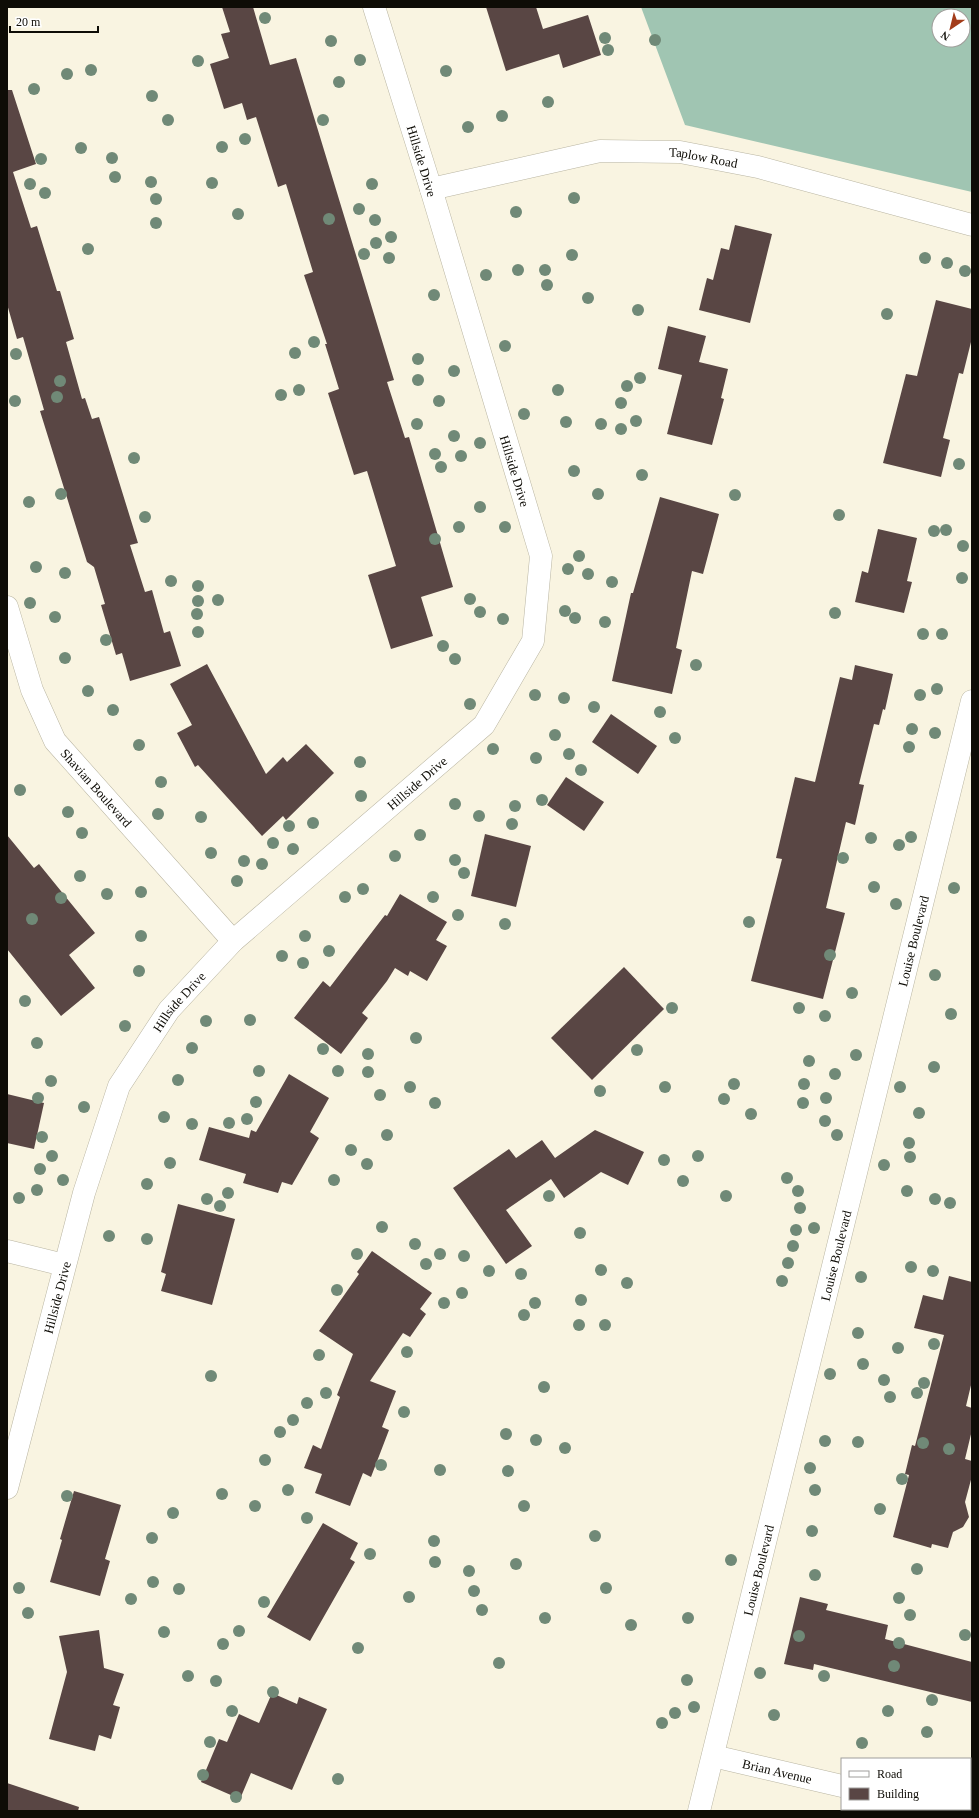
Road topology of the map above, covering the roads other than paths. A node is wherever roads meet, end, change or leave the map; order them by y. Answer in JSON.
{"nodes":[{"id":1,"x":374,"y":7,"type":"edge"},
{"id":2,"x":431,"y":190,"type":"junction"},
{"id":3,"x":972,"y":224,"type":"edge"},
{"id":4,"x":7,"y":607,"type":"edge"},
{"id":5,"x":972,"y":701,"type":"edge"},
{"id":6,"x":233,"y":941,"type":"junction"},
{"id":7,"x":7,"y":1251,"type":"edge"},
{"id":8,"x":64,"y":1265,"type":"junction"},
{"id":9,"x":7,"y":1488,"type":"edge"},
{"id":10,"x":713,"y":1756,"type":"junction"},
{"id":11,"x":841,"y":1786,"type":"edge"},
{"id":12,"x":699,"y":1811,"type":"edge"}],
"edges":[{"from":1,"to":2,"type":"street","name":"Hillside Drive"},
{"from":2,"to":3,"type":"street","name":"Taplow Road"},
{"from":2,"to":6,"type":"street","name":"Hillside Drive"},
{"from":4,"to":6,"type":"street","name":"Shavian Boulevard"},
{"from":5,"to":10,"type":"street","name":"Louise Boulevard"},
{"from":6,"to":8,"type":"street","name":"Hillside Drive"},
{"from":7,"to":8,"type":"street"},
{"from":8,"to":9,"type":"street","name":"Hillside Drive"},
{"from":10,"to":11,"type":"street","name":"Brian Avenue"},
{"from":10,"to":12,"type":"street","name":"Louise Boulevard"}]}
